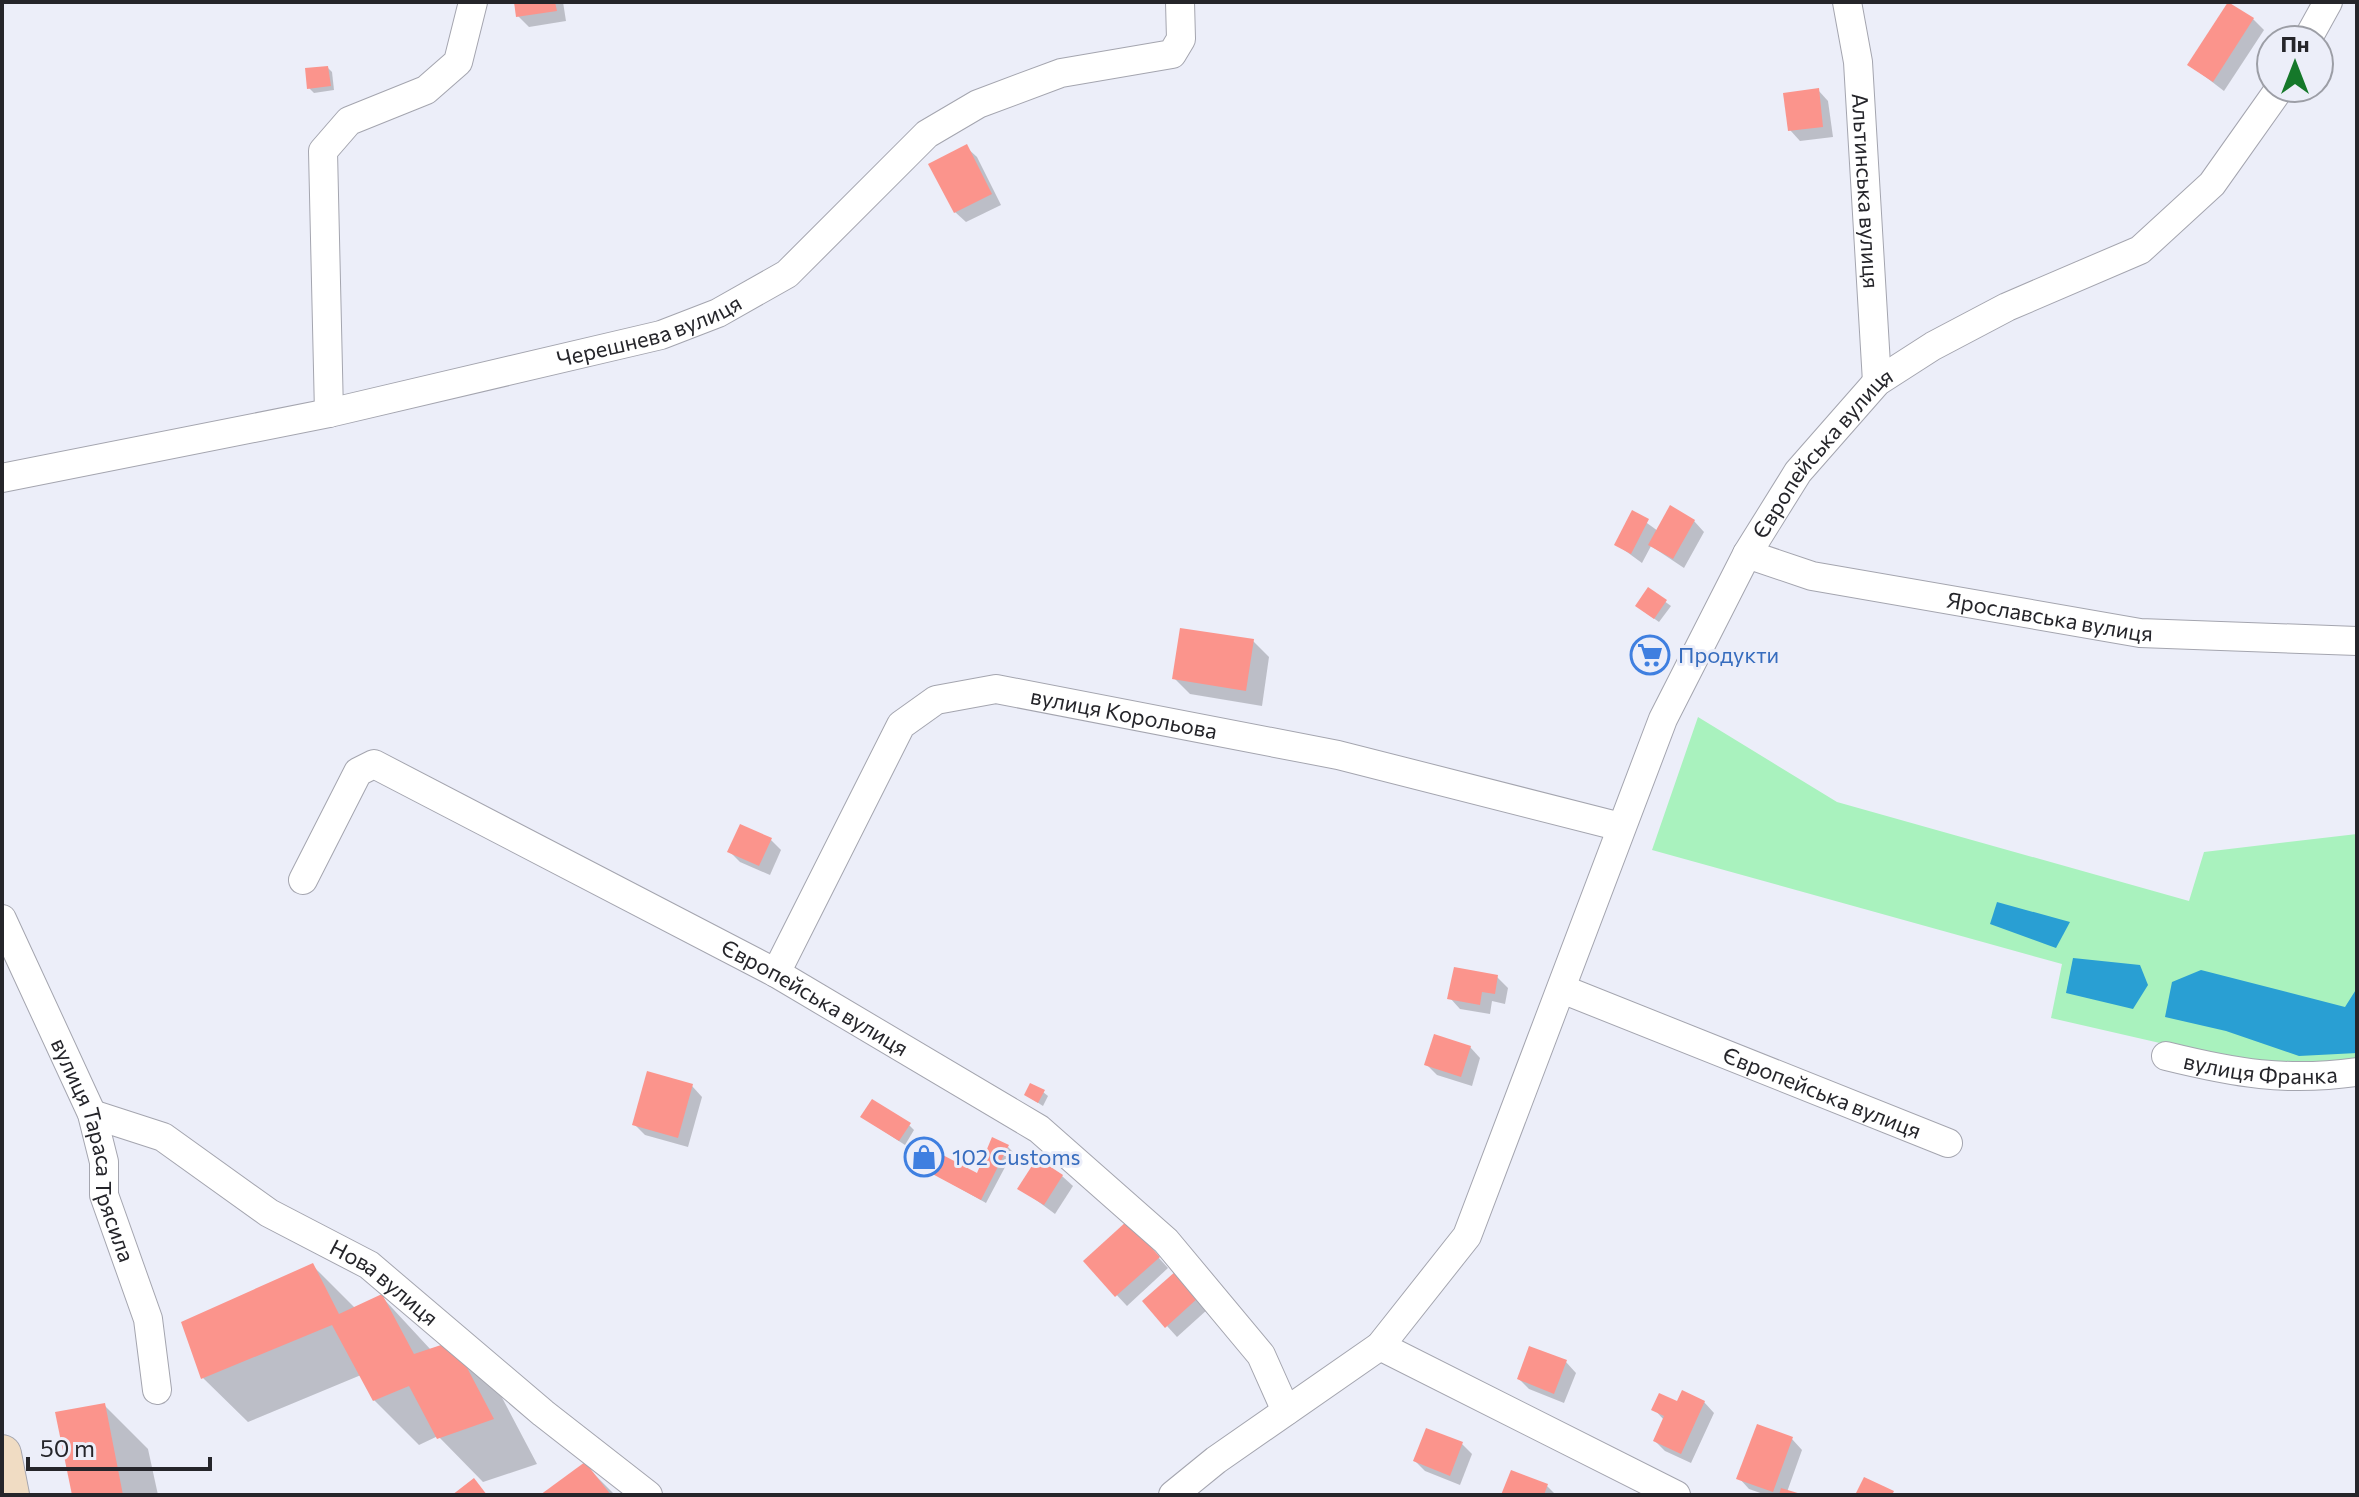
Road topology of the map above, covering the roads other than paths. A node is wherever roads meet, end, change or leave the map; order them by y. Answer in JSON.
{"nodes":[{"id":1,"x":473,"y":2,"type":"edge"},
{"id":2,"x":1180,"y":2,"type":"edge"},
{"id":3,"x":1847,"y":2,"type":"edge"},
{"id":4,"x":2328,"y":2,"type":"edge"},
{"id":5,"x":2316,"y":24,"type":"edge"},
{"id":6,"x":2269,"y":104,"type":"edge"},
{"id":7,"x":1877,"y":382,"type":"junction"},
{"id":8,"x":329,"y":413,"type":"junction"},
{"id":9,"x":2,"y":478,"type":"edge"},
{"id":10,"x":1747,"y":554,"type":"junction"},
{"id":11,"x":2357,"y":641,"type":"edge"},
{"id":12,"x":1621,"y":827,"type":"junction"},
{"id":13,"x":303,"y":880,"type":"dead end"},
{"id":14,"x":2,"y":919,"type":"edge"},
{"id":15,"x":776,"y":973,"type":"junction"},
{"id":16,"x":1562,"y":989,"type":"junction"},
{"id":17,"x":2166,"y":1056,"type":"dead end"},
{"id":18,"x":2357,"y":1072,"type":"edge"},
{"id":19,"x":92,"y":1114,"type":"junction"},
{"id":20,"x":1948,"y":1143,"type":"dead end"},
{"id":21,"x":1380,"y":1346,"type":"junction"},
{"id":22,"x":157,"y":1390,"type":"dead end"},
{"id":23,"x":1286,"y":1411,"type":"junction"},
{"id":24,"x":2,"y":1454,"type":"edge"},
{"id":25,"x":10,"y":1495,"type":"edge"},
{"id":26,"x":648,"y":1495,"type":"edge"},
{"id":27,"x":1173,"y":1495,"type":"edge"},
{"id":28,"x":1676,"y":1495,"type":"edge"}],
"edges":[{"from":1,"to":8,"type":"street"},
{"from":2,"to":8,"type":"street","name":"Черешнева вулиця"},
{"from":3,"to":7,"type":"street","name":"Альтинська вулиця"},
{"from":4,"to":5,"type":"street"},
{"from":6,"to":7,"type":"street","name":"Європейська вулиця"},
{"from":7,"to":10,"type":"street","name":"Європейська вулиця"},
{"from":8,"to":9,"type":"street","name":"Черешнева вулиця"},
{"from":10,"to":11,"type":"street","name":"Ярославська вулиця"},
{"from":10,"to":12,"type":"street","name":"Європейська вулиця"},
{"from":12,"to":15,"type":"street","name":"вулиця Корольова"},
{"from":12,"to":16,"type":"street","name":"Європейська вулиця"},
{"from":13,"to":15,"type":"street","name":"Європейська вулиця"},
{"from":14,"to":19,"type":"street","name":"вулиця Тараса Трясила"},
{"from":15,"to":23,"type":"street","name":"Європейська вулиця"},
{"from":16,"to":20,"type":"street","name":"Європейська вулиця"},
{"from":16,"to":21,"type":"street","name":"Європейська вулиця"},
{"from":17,"to":18,"type":"street","name":"вулиця Франка"},
{"from":19,"to":22,"type":"street","name":"вулиця Тараса Трясила"},
{"from":19,"to":26,"type":"street","name":"Нова вулиця"},
{"from":21,"to":23,"type":"street","name":"Європейська вулиця"},
{"from":21,"to":28,"type":"street"},
{"from":23,"to":27,"type":"street","name":"Європейська вулиця"},
{"from":24,"to":25,"type":"main road"}]}
